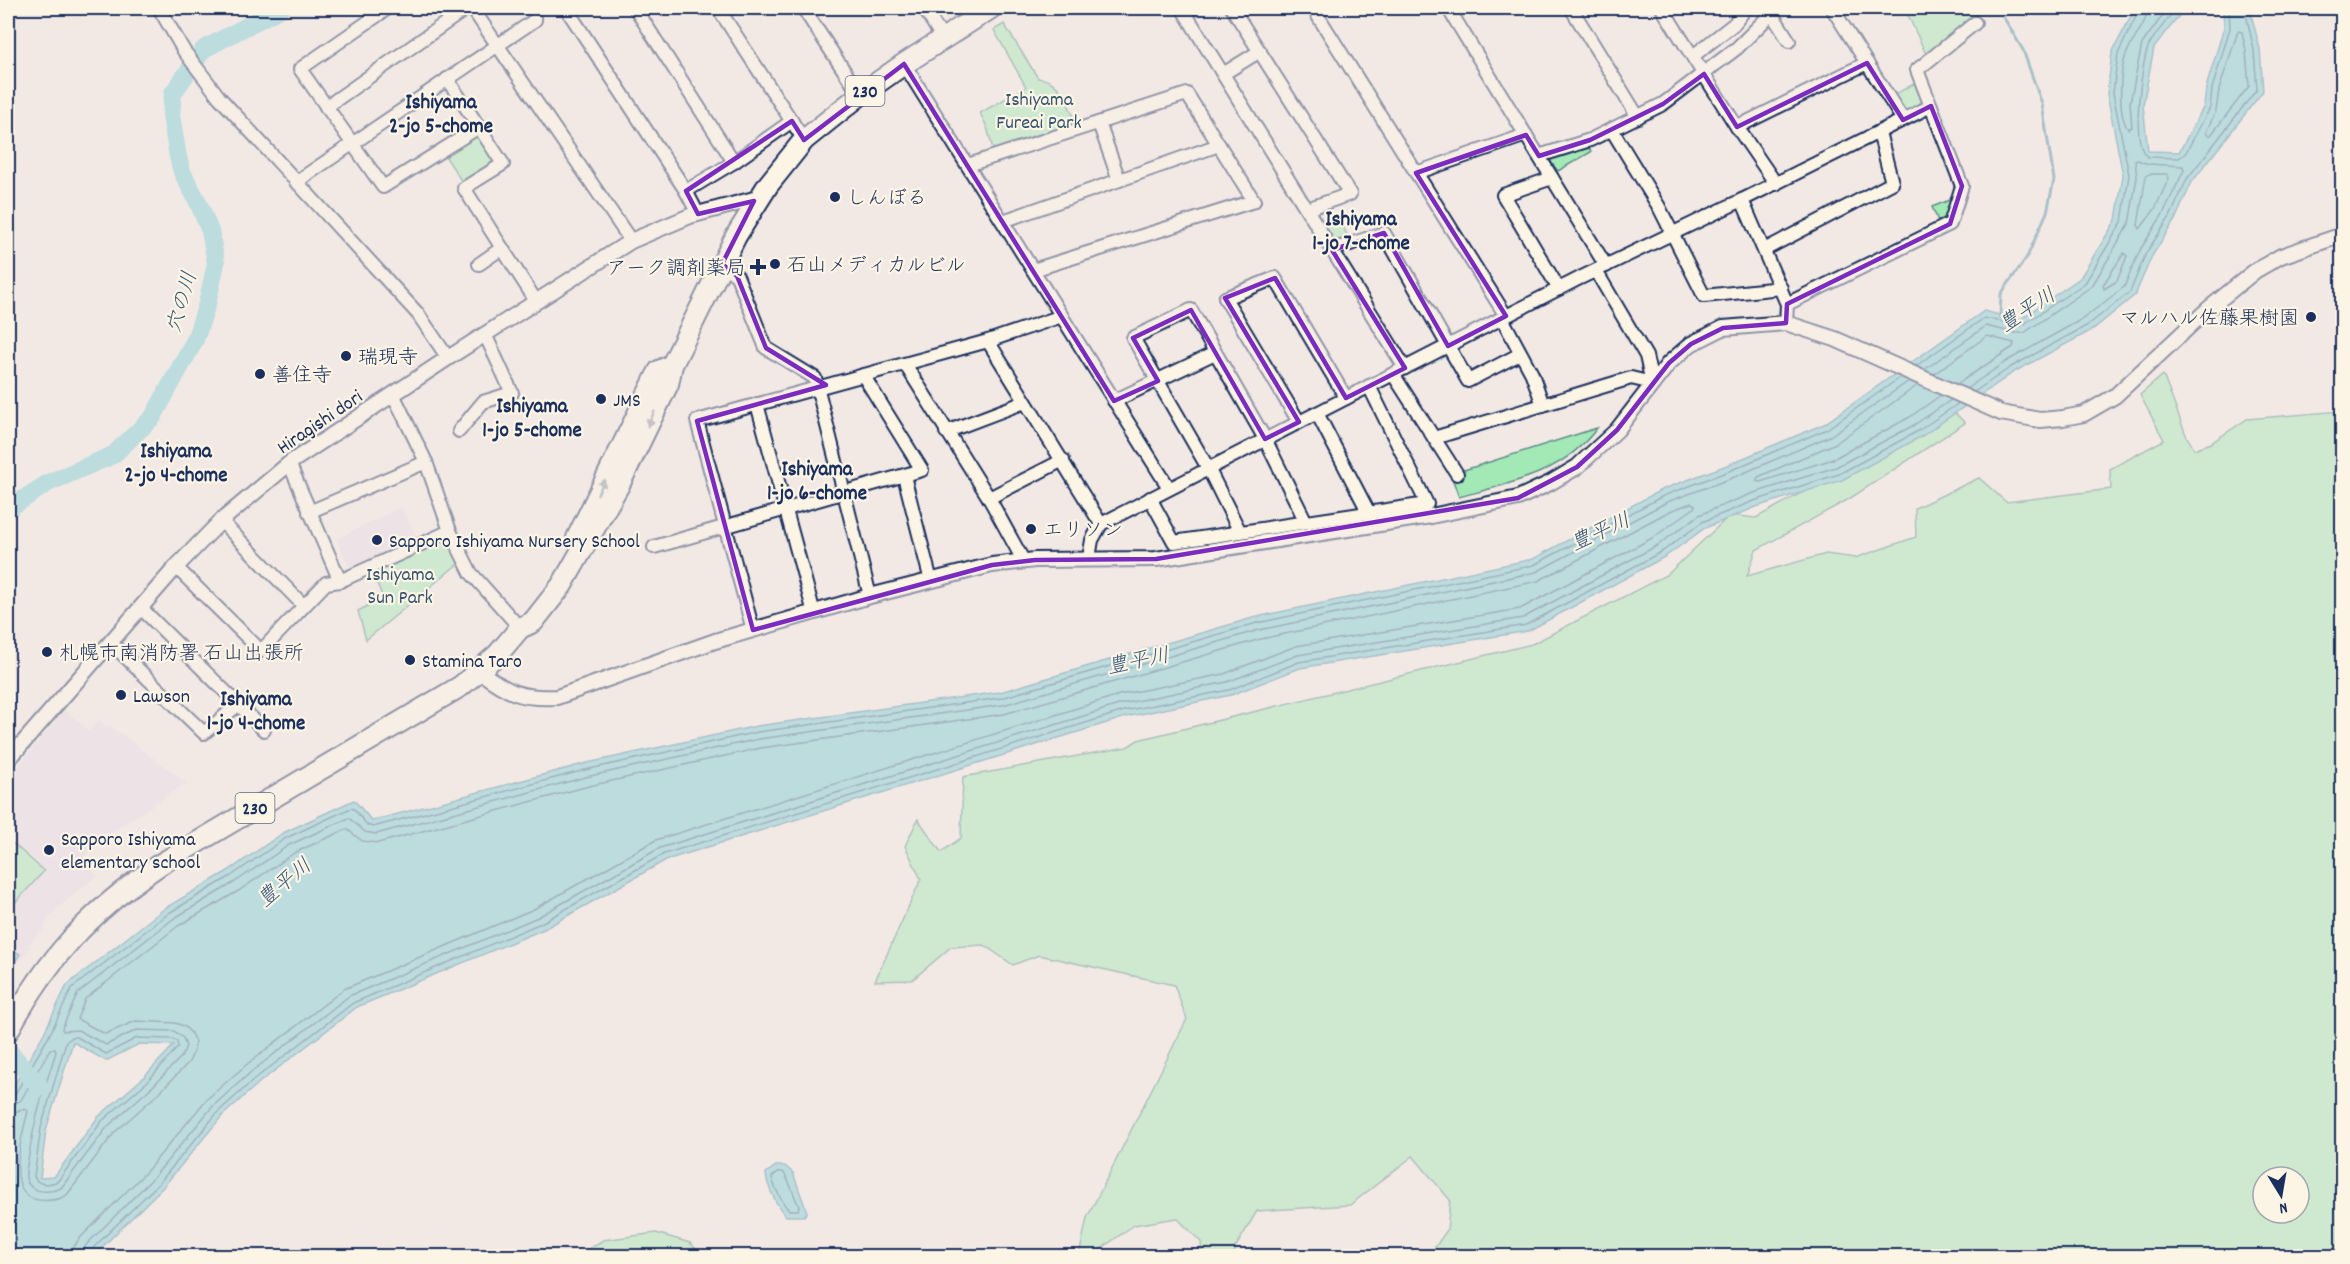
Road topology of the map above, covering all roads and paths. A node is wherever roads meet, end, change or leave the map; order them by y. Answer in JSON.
{"nodes":[{"id":1,"x":160,"y":8,"type":"edge"},
{"id":2,"x":388,"y":8,"type":"edge"},
{"id":3,"x":467,"y":8,"type":"edge"},
{"id":4,"x":472,"y":8,"type":"edge"},
{"id":5,"x":566,"y":8,"type":"edge"},
{"id":6,"x":635,"y":8,"type":"edge"},
{"id":7,"x":718,"y":8,"type":"edge"},
{"id":8,"x":803,"y":8,"type":"edge"},
{"id":9,"x":924,"y":8,"type":"edge"},
{"id":10,"x":991,"y":8,"type":"edge"},
{"id":11,"x":1182,"y":8,"type":"edge"},
{"id":12,"x":1232,"y":8,"type":"edge"},
{"id":13,"x":1313,"y":8,"type":"edge"},
{"id":14,"x":1448,"y":8,"type":"edge"},
{"id":15,"x":1571,"y":8,"type":"edge"},
{"id":16,"x":1662,"y":8,"type":"edge"},
{"id":17,"x":1746,"y":8,"type":"edge"},
{"id":18,"x":1832,"y":8,"type":"edge"},
{"id":19,"x":1774,"y":11,"type":"edge"},
{"id":20,"x":535,"y":20,"type":"dead end"},
{"id":21,"x":1975,"y":23,"type":"dead end"},
{"id":22,"x":943,"y":39,"type":"junction"},
{"id":23,"x":1789,"y":41,"type":"dead end"},
{"id":24,"x":497,"y":45,"type":"junction"},
{"id":25,"x":1260,"y":51,"type":"junction"},
{"id":26,"x":1693,"y":56,"type":"junction"},
{"id":27,"x":1867,"y":63,"type":"junction"},
{"id":28,"x":904,"y":64,"type":"junction"},
{"id":29,"x":1223,"y":74,"type":"junction"},
{"id":30,"x":1704,"y":74,"type":"junction"},
{"id":31,"x":447,"y":79,"type":"junction"},
{"id":32,"x":860,"y":95,"type":"junction"},
{"id":33,"x":1931,"y":106,"type":"junction"},
{"id":34,"x":326,"y":107,"type":"junction"},
{"id":35,"x":1638,"y":117,"type":"junction"},
{"id":36,"x":1903,"y":120,"type":"junction"},
{"id":37,"x":792,"y":121,"type":"junction"},
{"id":38,"x":1099,"y":123,"type":"junction"},
{"id":39,"x":479,"y":126,"type":"junction"},
{"id":40,"x":1737,"y":128,"type":"junction"},
{"id":41,"x":1612,"y":130,"type":"junction"},
{"id":42,"x":1879,"y":132,"type":"junction"},
{"id":43,"x":1526,"y":135,"type":"junction"},
{"id":44,"x":804,"y":140,"type":"junction"},
{"id":45,"x":352,"y":144,"type":"junction"},
{"id":46,"x":1219,"y":145,"type":"junction"},
{"id":47,"x":1539,"y":156,"type":"junction"},
{"id":48,"x":734,"y":162,"type":"junction"},
{"id":49,"x":968,"y":165,"type":"junction"},
{"id":50,"x":1416,"y":173,"type":"junction"},
{"id":51,"x":1552,"y":178,"type":"junction"},
{"id":52,"x":1119,"y":180,"type":"junction"},
{"id":53,"x":296,"y":182,"type":"junction"},
{"id":54,"x":1776,"y":184,"type":"junction"},
{"id":55,"x":686,"y":191,"type":"junction"},
{"id":56,"x":758,"y":198,"type":"junction"},
{"id":57,"x":1742,"y":200,"type":"junction"},
{"id":58,"x":1307,"y":209,"type":"junction"},
{"id":59,"x":698,"y":214,"type":"junction"},
{"id":60,"x":1003,"y":221,"type":"junction"},
{"id":61,"x":1673,"y":234,"type":"junction"},
{"id":62,"x":2343,"y":235,"type":"edge"},
{"id":63,"x":631,"y":241,"type":"junction"},
{"id":64,"x":502,"y":249,"type":"junction"},
{"id":65,"x":1332,"y":250,"type":"junction"},
{"id":66,"x":1764,"y":250,"type":"junction"},
{"id":67,"x":479,"y":264,"type":"dead end"},
{"id":68,"x":722,"y":264,"type":"junction"},
{"id":69,"x":1601,"y":268,"type":"junction"},
{"id":70,"x":1033,"y":270,"type":"junction"},
{"id":71,"x":1781,"y":288,"type":"junction"},
{"id":72,"x":1559,"y":289,"type":"junction"},
{"id":73,"x":536,"y":301,"type":"junction"},
{"id":74,"x":1787,"y":304,"type":"junction"},
{"id":75,"x":1062,"y":316,"type":"junction"},
{"id":76,"x":1504,"y":317,"type":"junction"},
{"id":77,"x":1786,"y":323,"type":"junction"},
{"id":78,"x":485,"y":334,"type":"junction"},
{"id":79,"x":987,"y":341,"type":"junction"},
{"id":80,"x":1448,"y":346,"type":"junction"},
{"id":81,"x":1215,"y":353,"type":"junction"},
{"id":82,"x":1521,"y":354,"type":"junction"},
{"id":83,"x":448,"y":358,"type":"junction"},
{"id":84,"x":905,"y":364,"type":"junction"},
{"id":85,"x":1405,"y":368,"type":"junction"},
{"id":86,"x":1393,"y":374,"type":"junction"},
{"id":87,"x":863,"y":375,"type":"junction"},
{"id":88,"x":1158,"y":381,"type":"junction"},
{"id":89,"x":1652,"y":383,"type":"junction"},
{"id":90,"x":1369,"y":386,"type":"junction"},
{"id":91,"x":817,"y":387,"type":"junction"},
{"id":92,"x":393,"y":394,"type":"junction"},
{"id":93,"x":1346,"y":398,"type":"junction"},
{"id":94,"x":1114,"y":401,"type":"junction"},
{"id":95,"x":1025,"y":402,"type":"junction"},
{"id":96,"x":757,"y":404,"type":"junction"},
{"id":97,"x":1543,"y":405,"type":"junction"},
{"id":98,"x":1317,"y":413,"type":"junction"},
{"id":99,"x":1299,"y":422,"type":"junction"},
{"id":100,"x":459,"y":431,"type":"dead end"},
{"id":101,"x":946,"y":432,"type":"junction"},
{"id":102,"x":1434,"y":438,"type":"junction"},
{"id":103,"x":1264,"y":439,"type":"junction"},
{"id":104,"x":1062,"y":460,"type":"junction"},
{"id":105,"x":426,"y":462,"type":"junction"},
{"id":106,"x":289,"y":463,"type":"junction"},
{"id":107,"x":1208,"y":468,"type":"junction"},
{"id":108,"x":1456,"y":474,"type":"dead end"},
{"id":109,"x":904,"y":476,"type":"junction"},
{"id":110,"x":1168,"y":488,"type":"junction"},
{"id":111,"x":844,"y":492,"type":"junction"},
{"id":112,"x":989,"y":498,"type":"junction"},
{"id":113,"x":1150,"y":498,"type":"junction"},
{"id":114,"x":786,"y":509,"type":"junction"},
{"id":115,"x":309,"y":512,"type":"junction"},
{"id":116,"x":1369,"y":513,"type":"junction"},
{"id":117,"x":221,"y":521,"type":"junction"},
{"id":118,"x":1306,"y":522,"type":"junction"},
{"id":119,"x":1101,"y":524,"type":"junction"},
{"id":120,"x":724,"y":526,"type":"junction"},
{"id":121,"x":450,"y":531,"type":"junction"},
{"id":122,"x":1240,"y":532,"type":"junction"},
{"id":123,"x":654,"y":547,"type":"dead end"},
{"id":124,"x":1089,"y":558,"type":"junction"},
{"id":125,"x":1023,"y":560,"type":"junction"},
{"id":126,"x":176,"y":567,"type":"junction"},
{"id":127,"x":340,"y":580,"type":"junction"},
{"id":128,"x":932,"y":581,"type":"junction"},
{"id":129,"x":870,"y":596,"type":"junction"},
{"id":130,"x":304,"y":606,"type":"junction"},
{"id":131,"x":141,"y":608,"type":"junction"},
{"id":132,"x":814,"y":613,"type":"junction"},
{"id":133,"x":520,"y":628,"type":"junction"},
{"id":134,"x":753,"y":630,"type":"junction"},
{"id":135,"x":110,"y":642,"type":"junction"},
{"id":136,"x":477,"y":670,"type":"junction"},
{"id":137,"x":239,"y":704,"type":"junction"},
{"id":138,"x":264,"y":730,"type":"dead end"},
{"id":139,"x":9,"y":754,"type":"edge"},
{"id":140,"x":12,"y":1024,"type":"edge"}],
"edges":[{"from":1,"to":53,"type":"street"},
{"from":2,"to":34,"type":"street"},
{"from":3,"to":34,"type":"street"},
{"from":4,"to":24,"type":"street"},
{"from":5,"to":55,"type":"street"},
{"from":6,"to":48,"type":"street"},
{"from":7,"to":37,"type":"street"},
{"from":8,"to":32,"type":"street"},
{"from":9,"to":22,"type":"street"},
{"from":10,"to":22,"type":"highway","number":"230"},
{"from":11,"to":29,"type":"street"},
{"from":12,"to":25,"type":"street"},
{"from":13,"to":50,"type":"street"},
{"from":14,"to":43,"type":"street"},
{"from":15,"to":35,"type":"street"},
{"from":16,"to":26,"type":"street"},
{"from":17,"to":26,"type":"street"},
{"from":18,"to":27,"type":"street"},
{"from":19,"to":23,"type":"street"},
{"from":19,"to":30,"type":"street"},
{"from":20,"to":24,"type":"street"},
{"from":21,"to":33,"type":"street"},
{"from":22,"to":28,"type":"highway","number":"230"},
{"from":24,"to":31,"type":"street"},
{"from":24,"to":63,"type":"street"},
{"from":25,"to":29,"type":"street"},
{"from":25,"to":58,"type":"street"},
{"from":26,"to":30,"type":"street"},
{"from":27,"to":36,"type":"street"},
{"from":27,"to":40,"type":"street"},
{"from":28,"to":32,"type":"highway","number":"230"},
{"from":28,"to":49,"type":"street"},
{"from":29,"to":58,"type":"street"},
{"from":30,"to":35,"type":"street"},
{"from":30,"to":40,"type":"street"},
{"from":31,"to":39,"type":"street"},
{"from":31,"to":45,"type":"street"},
{"from":32,"to":44,"type":"highway","number":"230"},
{"from":33,"to":36,"type":"street"},
{"from":33,"to":74,"type":"street"},
{"from":34,"to":45,"type":"street"},
{"from":35,"to":41,"type":"street"},
{"from":36,"to":42,"type":"street"},
{"from":37,"to":44,"type":"street"},
{"from":37,"to":48,"type":"street"},
{"from":38,"to":46,"type":"street"},
{"from":38,"to":49,"type":"street"},
{"from":38,"to":52,"type":"street"},
{"from":39,"to":45,"type":"street"},
{"from":39,"to":64,"type":"street"},
{"from":40,"to":54,"type":"street"},
{"from":41,"to":47,"type":"street"},
{"from":41,"to":61,"type":"street"},
{"from":42,"to":54,"type":"street"},
{"from":42,"to":66,"type":"street"},
{"from":43,"to":47,"type":"street"},
{"from":43,"to":50,"type":"street"},
{"from":44,"to":56,"type":"highway","number":"230"},
{"from":45,"to":53,"type":"street"},
{"from":46,"to":52,"type":"street"},
{"from":46,"to":70,"type":"street"},
{"from":47,"to":51,"type":"street"},
{"from":48,"to":55,"type":"street"},
{"from":49,"to":60,"type":"street"},
{"from":50,"to":76,"type":"street"},
{"from":51,"to":69,"type":"street"},
{"from":51,"to":72,"type":"street"},
{"from":52,"to":60,"type":"street"},
{"from":53,"to":83,"type":"street"},
{"from":54,"to":57,"type":"street"},
{"from":55,"to":59,"type":"street"},
{"from":56,"to":59,"type":"street","name":"Hiragishi dori"},
{"from":56,"to":68,"type":"highway","number":"230"},
{"from":57,"to":61,"type":"street"},
{"from":57,"to":66,"type":"street"},
{"from":58,"to":65,"type":"street"},
{"from":59,"to":63,"type":"street","name":"Hiragishi dori"},
{"from":60,"to":70,"type":"street"},
{"from":61,"to":69,"type":"street"},
{"from":61,"to":71,"type":"street"},
{"from":62,"to":77,"type":"street"},
{"from":63,"to":73,"type":"street","name":"Hiragishi dori"},
{"from":64,"to":67,"type":"street"},
{"from":64,"to":73,"type":"street"},
{"from":65,"to":80,"type":"street"},
{"from":65,"to":85,"type":"street"},
{"from":66,"to":71,"type":"street"},
{"from":68,"to":91,"type":"street"},
{"from":68,"to":133,"type":"highway","number":"230"},
{"from":69,"to":72,"type":"street"},
{"from":69,"to":89,"type":"street"},
{"from":70,"to":75,"type":"street"},
{"from":71,"to":74,"type":"street"},
{"from":72,"to":76,"type":"street"},
{"from":73,"to":78,"type":"street","name":"Hiragishi dori"},
{"from":74,"to":77,"type":"street"},
{"from":75,"to":79,"type":"street"},
{"from":75,"to":94,"type":"street"},
{"from":76,"to":80,"type":"street"},
{"from":76,"to":82,"type":"street"},
{"from":77,"to":89,"type":"street"},
{"from":78,"to":83,"type":"street","name":"Hiragishi dori"},
{"from":78,"to":100,"type":"street"},
{"from":79,"to":84,"type":"street"},
{"from":79,"to":95,"type":"street"},
{"from":80,"to":82,"type":"street"},
{"from":80,"to":85,"type":"street"},
{"from":81,"to":88,"type":"street"},
{"from":81,"to":88,"type":"street"},
{"from":81,"to":103,"type":"street"},
{"from":82,"to":97,"type":"street"},
{"from":83,"to":92,"type":"street","name":"Hiragishi dori"},
{"from":84,"to":87,"type":"street"},
{"from":84,"to":101,"type":"street"},
{"from":85,"to":86,"type":"street"},
{"from":86,"to":90,"type":"street"},
{"from":86,"to":102,"type":"street"},
{"from":87,"to":91,"type":"street"},
{"from":87,"to":109,"type":"street"},
{"from":88,"to":94,"type":"street"},
{"from":88,"to":107,"type":"street"},
{"from":89,"to":97,"type":"street"},
{"from":89,"to":124,"type":"street"},
{"from":90,"to":93,"type":"street"},
{"from":90,"to":116,"type":"street"},
{"from":91,"to":96,"type":"street"},
{"from":91,"to":111,"type":"street"},
{"from":92,"to":105,"type":"street"},
{"from":92,"to":106,"type":"street","name":"Hiragishi dori"},
{"from":93,"to":98,"type":"street"},
{"from":93,"to":99,"type":"street"},
{"from":94,"to":110,"type":"street"},
{"from":95,"to":101,"type":"street"},
{"from":95,"to":104,"type":"street"},
{"from":96,"to":114,"type":"street"},
{"from":96,"to":120,"type":"street"},
{"from":97,"to":102,"type":"street"},
{"from":98,"to":99,"type":"street"},
{"from":98,"to":116,"type":"street"},
{"from":99,"to":103,"type":"street"},
{"from":101,"to":112,"type":"street"},
{"from":102,"to":108,"type":"street"},
{"from":103,"to":107,"type":"street"},
{"from":103,"to":118,"type":"street"},
{"from":104,"to":112,"type":"street"},
{"from":104,"to":119,"type":"street"},
{"from":105,"to":115,"type":"street"},
{"from":105,"to":121,"type":"street"},
{"from":106,"to":115,"type":"street"},
{"from":106,"to":117,"type":"street","name":"Hiragishi dori"},
{"from":107,"to":110,"type":"street"},
{"from":107,"to":122,"type":"street"},
{"from":109,"to":111,"type":"street"},
{"from":109,"to":128,"type":"street"},
{"from":110,"to":113,"type":"street"},
{"from":111,"to":114,"type":"street"},
{"from":111,"to":129,"type":"street"},
{"from":112,"to":125,"type":"street"},
{"from":113,"to":119,"type":"street"},
{"from":113,"to":122,"type":"street"},
{"from":114,"to":120,"type":"street"},
{"from":114,"to":132,"type":"street"},
{"from":115,"to":127,"type":"street"},
{"from":116,"to":118,"type":"street"},
{"from":117,"to":126,"type":"street","name":"Hiragishi dori"},
{"from":117,"to":130,"type":"street"},
{"from":118,"to":122,"type":"street"},
{"from":119,"to":124,"type":"street"},
{"from":120,"to":123,"type":"street"},
{"from":120,"to":134,"type":"street"},
{"from":121,"to":127,"type":"street"},
{"from":121,"to":133,"type":"street"},
{"from":124,"to":125,"type":"street"},
{"from":125,"to":128,"type":"street"},
{"from":126,"to":130,"type":"street"},
{"from":126,"to":131,"type":"street","name":"Hiragishi dori"},
{"from":127,"to":130,"type":"street"},
{"from":128,"to":129,"type":"street"},
{"from":129,"to":132,"type":"street"},
{"from":131,"to":135,"type":"street","name":"Hiragishi dori"},
{"from":131,"to":137,"type":"street"},
{"from":132,"to":134,"type":"street"},
{"from":133,"to":136,"type":"highway","number":"230"},
{"from":134,"to":136,"type":"street"},
{"from":135,"to":137,"type":"street"},
{"from":135,"to":139,"type":"street","name":"Hiragishi dori"},
{"from":136,"to":140,"type":"highway","number":"230"},
{"from":137,"to":138,"type":"street"}]}
